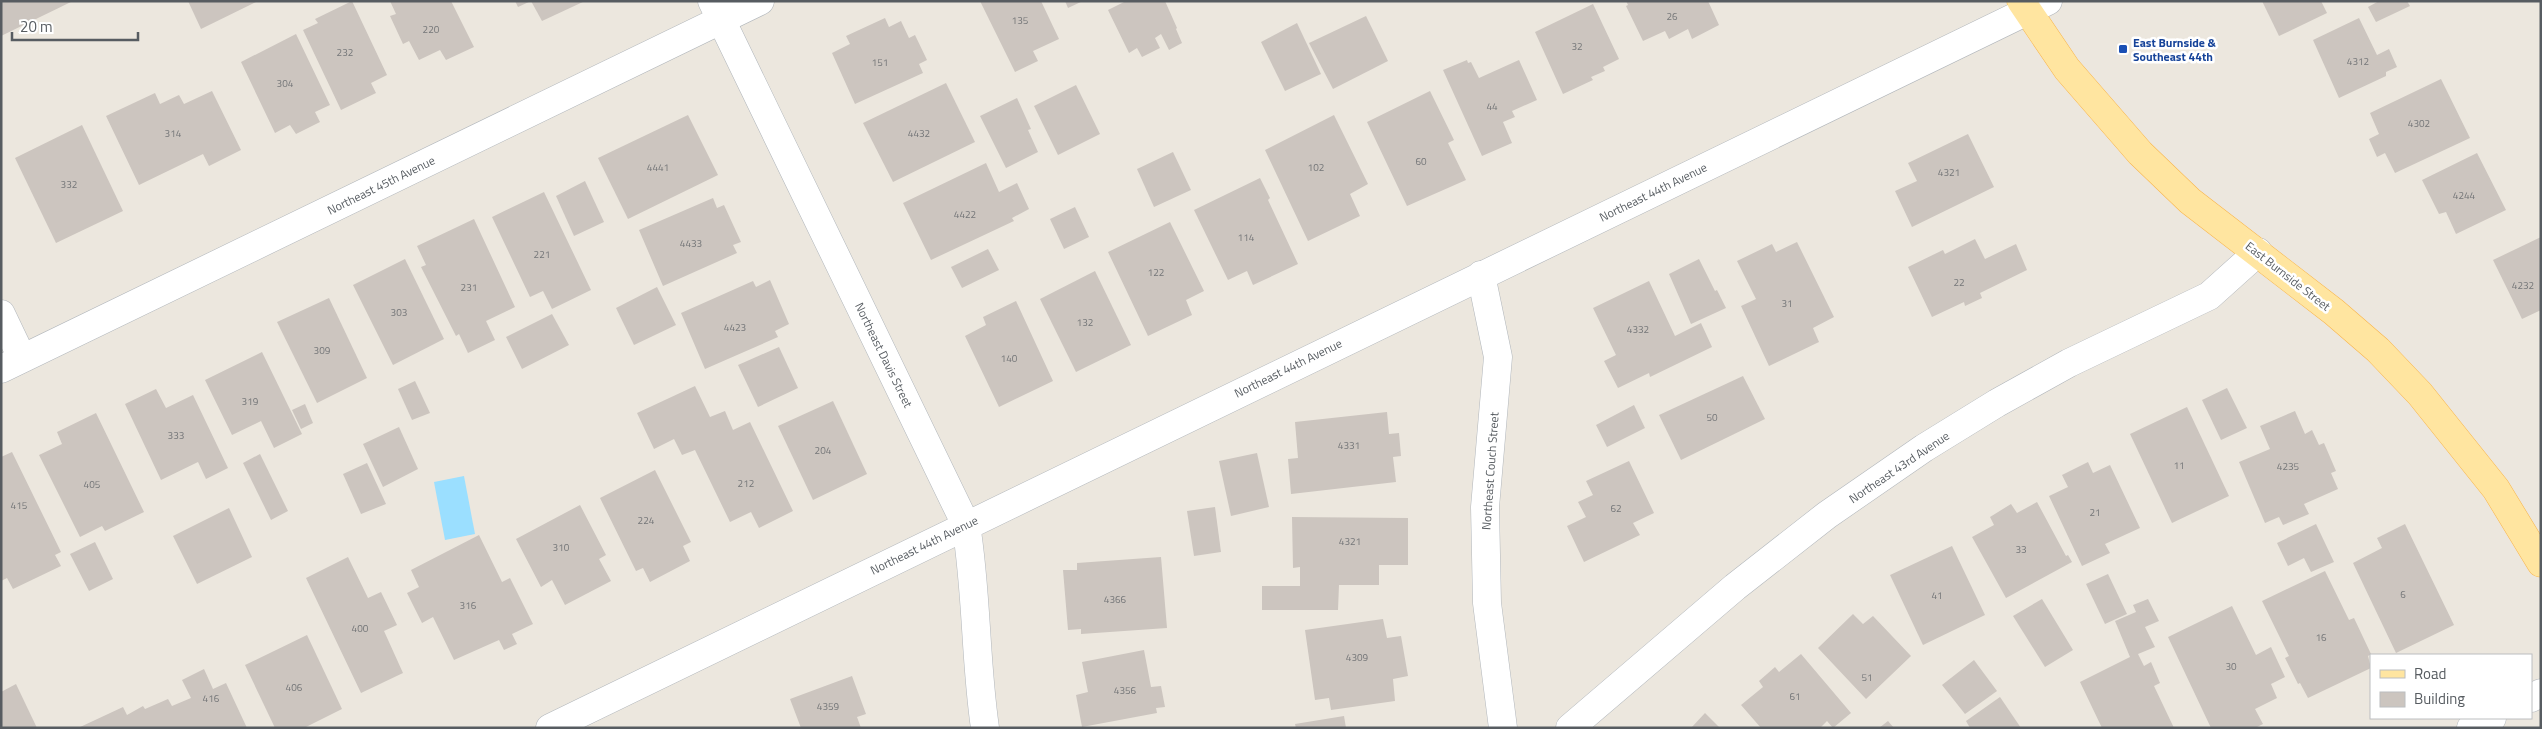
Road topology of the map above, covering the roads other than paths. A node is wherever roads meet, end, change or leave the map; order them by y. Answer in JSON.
{"nodes":[{"id":1,"x":760,"y":1,"type":"edge"},
{"id":2,"x":2033,"y":5,"type":"edge"},
{"id":3,"x":717,"y":11,"type":"edge"},
{"id":4,"x":2258,"y":252,"type":"junction"},
{"id":5,"x":1481,"y":274,"type":"junction"},
{"id":6,"x":1,"y":314,"type":"edge"},
{"id":7,"x":12,"y":363,"type":"edge"},
{"id":8,"x":966,"y":525,"type":"junction"},
{"id":9,"x":2541,"y":563,"type":"edge"},
{"id":10,"x":2490,"y":719,"type":"edge"},
{"id":11,"x":550,"y":728,"type":"edge"},
{"id":12,"x":985,"y":728,"type":"edge"},
{"id":13,"x":1503,"y":728,"type":"edge"},
{"id":14,"x":1570,"y":728,"type":"edge"},
{"id":15,"x":2471,"y":728,"type":"edge"}],
"edges":[{"from":1,"to":3,"type":"street","name":"Northeast 45th Avenue"},
{"from":2,"to":4,"type":"main road","name":"East Burnside Street"},
{"from":2,"to":5,"type":"street","name":"Northeast 44th Avenue"},
{"from":3,"to":7,"type":"street","name":"Northeast 45th Avenue"},
{"from":3,"to":8,"type":"street","name":"Northeast Davis Street"},
{"from":4,"to":9,"type":"main road","name":"East Burnside Street"},
{"from":4,"to":14,"type":"street","name":"Northeast 43rd Avenue"},
{"from":5,"to":8,"type":"street","name":"Northeast 44th Avenue"},
{"from":5,"to":13,"type":"street","name":"Northeast Couch Street"},
{"from":6,"to":7,"type":"street"},
{"from":8,"to":11,"type":"street","name":"Northeast 44th Avenue"},
{"from":8,"to":12,"type":"street","name":"Northeast Davis Street"},
{"from":10,"to":15,"type":"street"}]}
